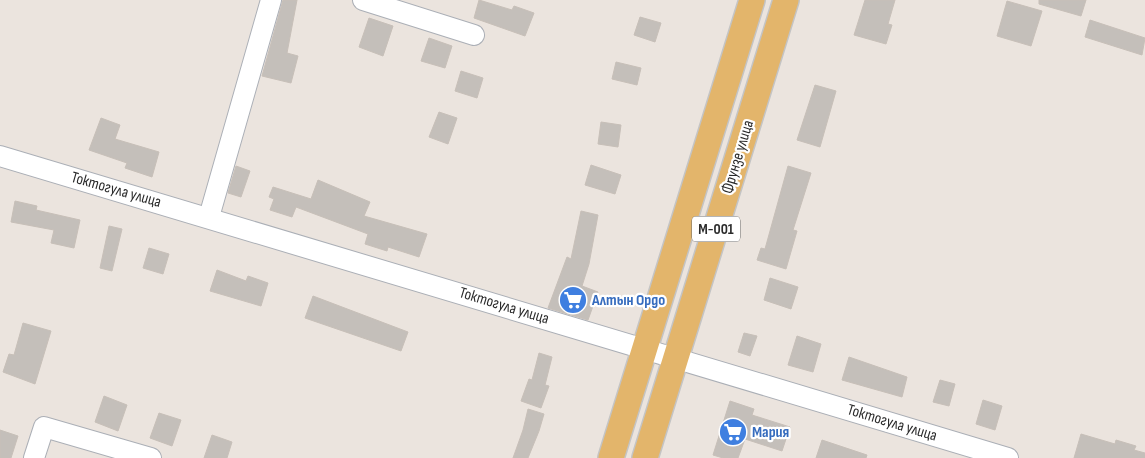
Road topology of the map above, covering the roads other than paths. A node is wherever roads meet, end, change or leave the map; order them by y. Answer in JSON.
{"nodes":[{"id":1,"x":271,"y":0,"type":"edge"},
{"id":2,"x":363,"y":0,"type":"edge"},
{"id":3,"x":752,"y":0,"type":"edge"},
{"id":4,"x":786,"y":0,"type":"edge"},
{"id":5,"x":474,"y":35,"type":"dead end"},
{"id":6,"x":0,"y":156,"type":"edge"},
{"id":7,"x":209,"y":217,"type":"junction"},
{"id":8,"x":645,"y":349,"type":"junction"},
{"id":9,"x":676,"y":358,"type":"junction"},
{"id":10,"x":34,"y":458,"type":"edge"},
{"id":11,"x":152,"y":458,"type":"edge"},
{"id":12,"x":612,"y":458,"type":"edge"},
{"id":13,"x":645,"y":458,"type":"edge"},
{"id":14,"x":1008,"y":458,"type":"edge"}],
"edges":[{"from":1,"to":7,"type":"street"},
{"from":2,"to":5,"type":"street"},
{"from":3,"to":8,"type":"main road","name":"Фрунзе улица","number":"M-001"},
{"from":4,"to":9,"type":"main road","name":"Фрунзе улица","number":"M-001"},
{"from":6,"to":7,"type":"street","name":"Токтогула улица"},
{"from":7,"to":8,"type":"street","name":"Токтогула улица"},
{"from":8,"to":9,"type":"street","name":"Токтогула улица"},
{"from":8,"to":12,"type":"main road","name":"Фрунзе улица","number":"M-001"},
{"from":9,"to":13,"type":"main road","name":"Фрунзе улица","number":"M-001"},
{"from":9,"to":14,"type":"street","name":"Токтогула улица"},
{"from":10,"to":11,"type":"street"}]}
